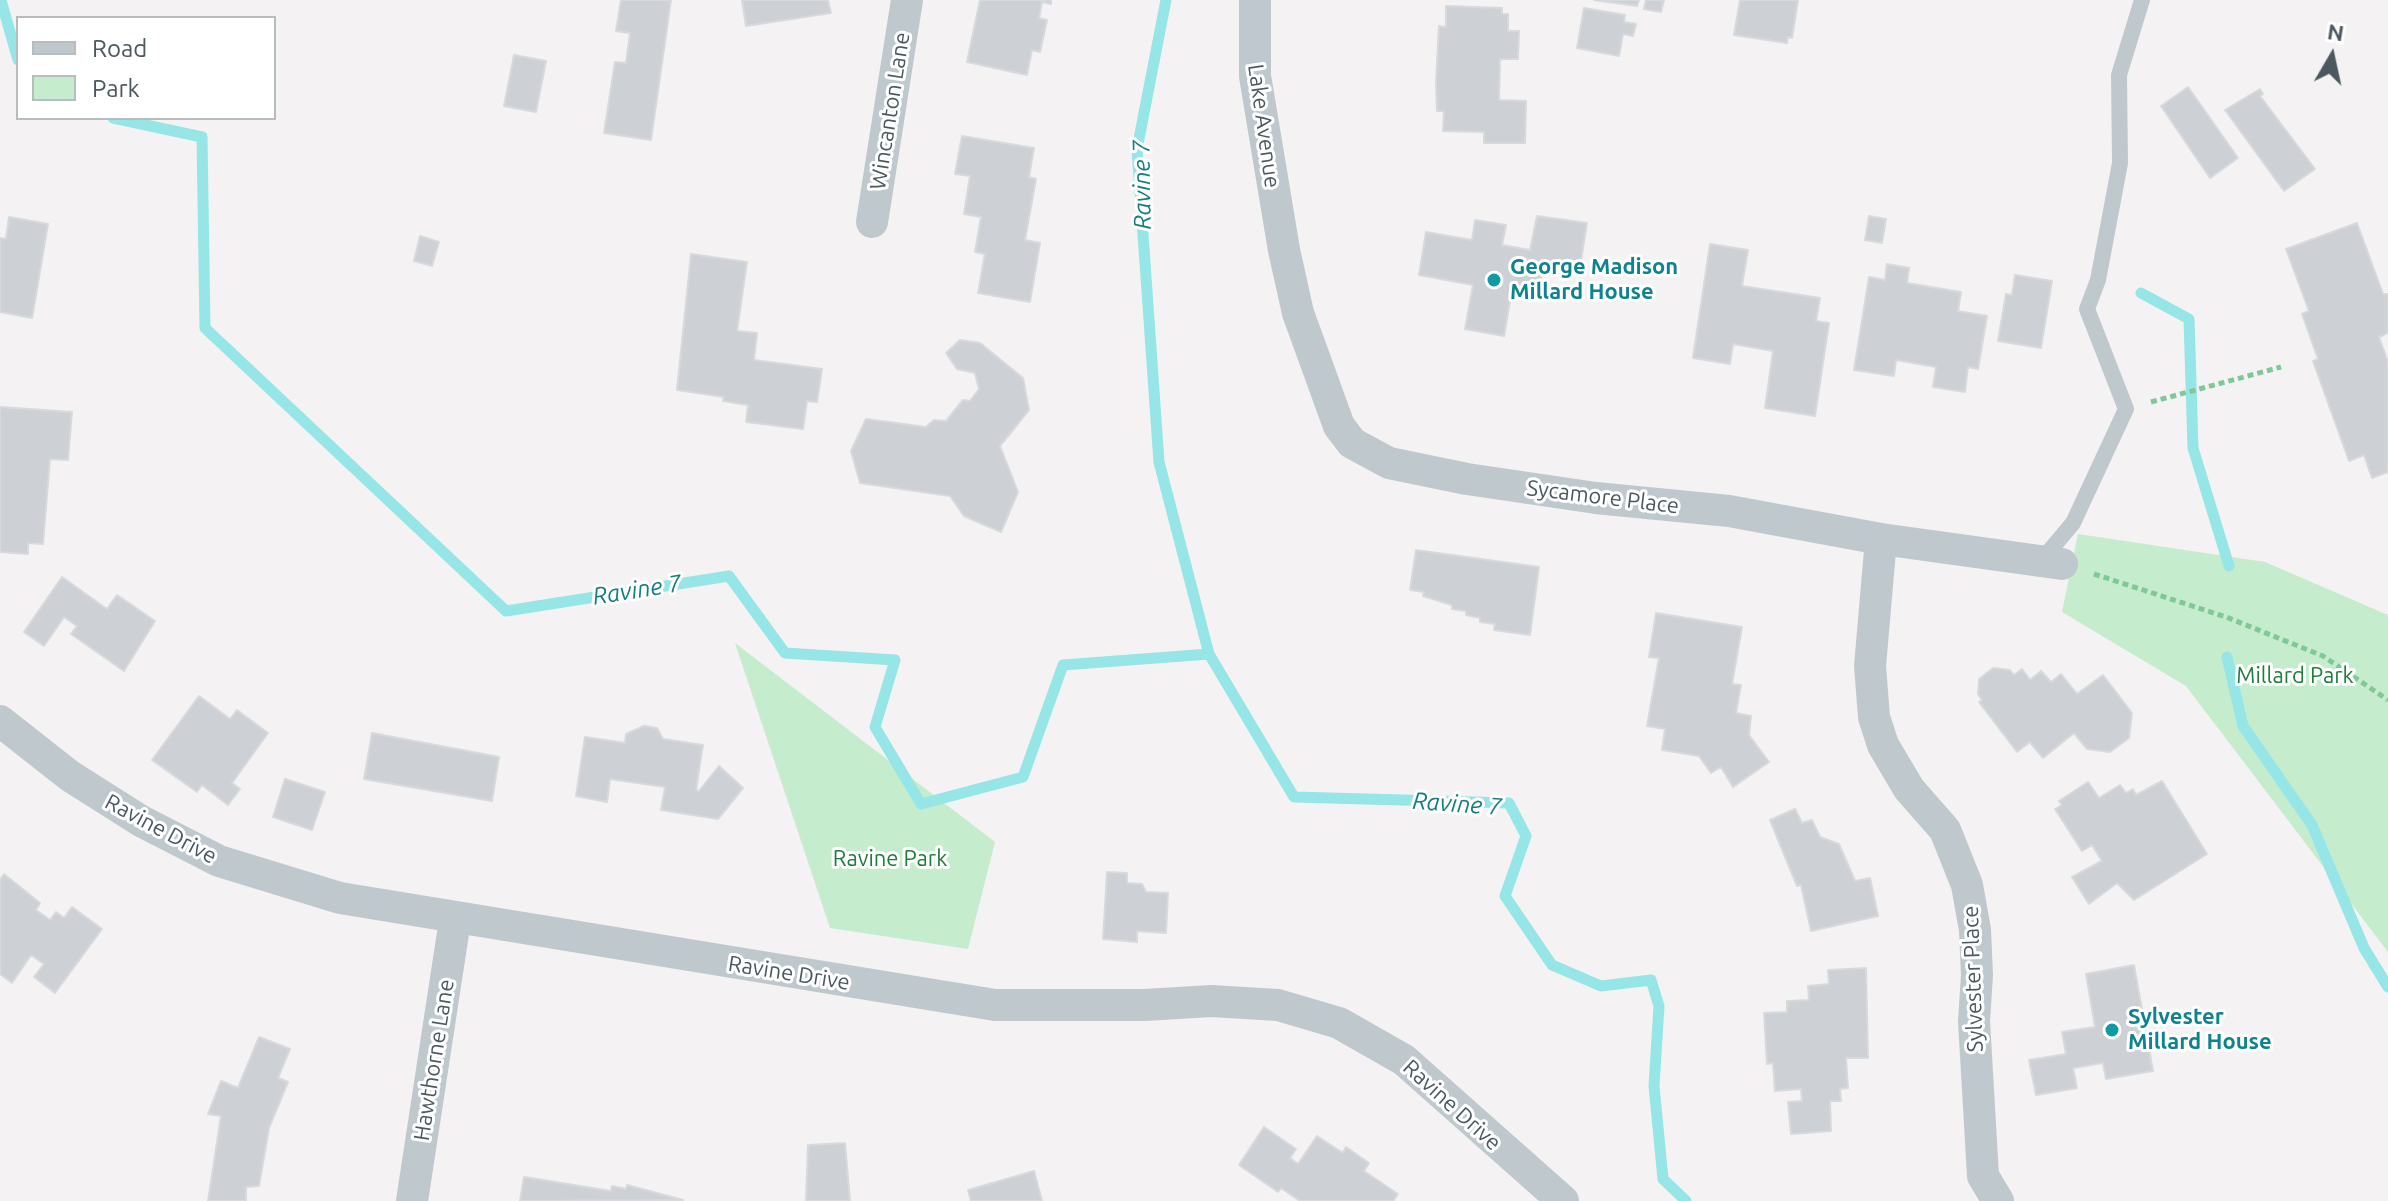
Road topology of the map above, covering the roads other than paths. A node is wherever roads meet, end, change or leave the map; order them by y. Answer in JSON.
{"nodes":[{"id":1,"x":907,"y":0,"type":"edge"},
{"id":2,"x":1255,"y":0,"type":"edge"},
{"id":3,"x":2142,"y":0,"type":"edge"},
{"id":4,"x":872,"y":222,"type":"dead end"},
{"id":5,"x":1284,"y":250,"type":"joint"},
{"id":6,"x":1881,"y":539,"type":"junction"},
{"id":7,"x":2051,"y":563,"type":"joint"},
{"id":8,"x":0,"y":721,"type":"edge"},
{"id":9,"x":455,"y":920,"type":"junction"},
{"id":10,"x":412,"y":1201,"type":"edge"},
{"id":11,"x":1563,"y":1201,"type":"edge"},
{"id":12,"x":1998,"y":1201,"type":"edge"}],
"edges":[{"from":1,"to":4,"type":"street","name":"Wincanton Lane"},
{"from":2,"to":5,"type":"street","name":"Lake Avenue"},
{"from":3,"to":7,"type":"lane"},
{"from":5,"to":6,"type":"street","name":"Sycamore Place"},
{"from":6,"to":7,"type":"street","name":"Sycamore Place"},
{"from":6,"to":12,"type":"street","name":"Sylvester Place"},
{"from":8,"to":9,"type":"street","name":"Ravine Drive"},
{"from":9,"to":10,"type":"street","name":"Hawthorne Lane"},
{"from":9,"to":11,"type":"street","name":"Ravine Drive"}]}
